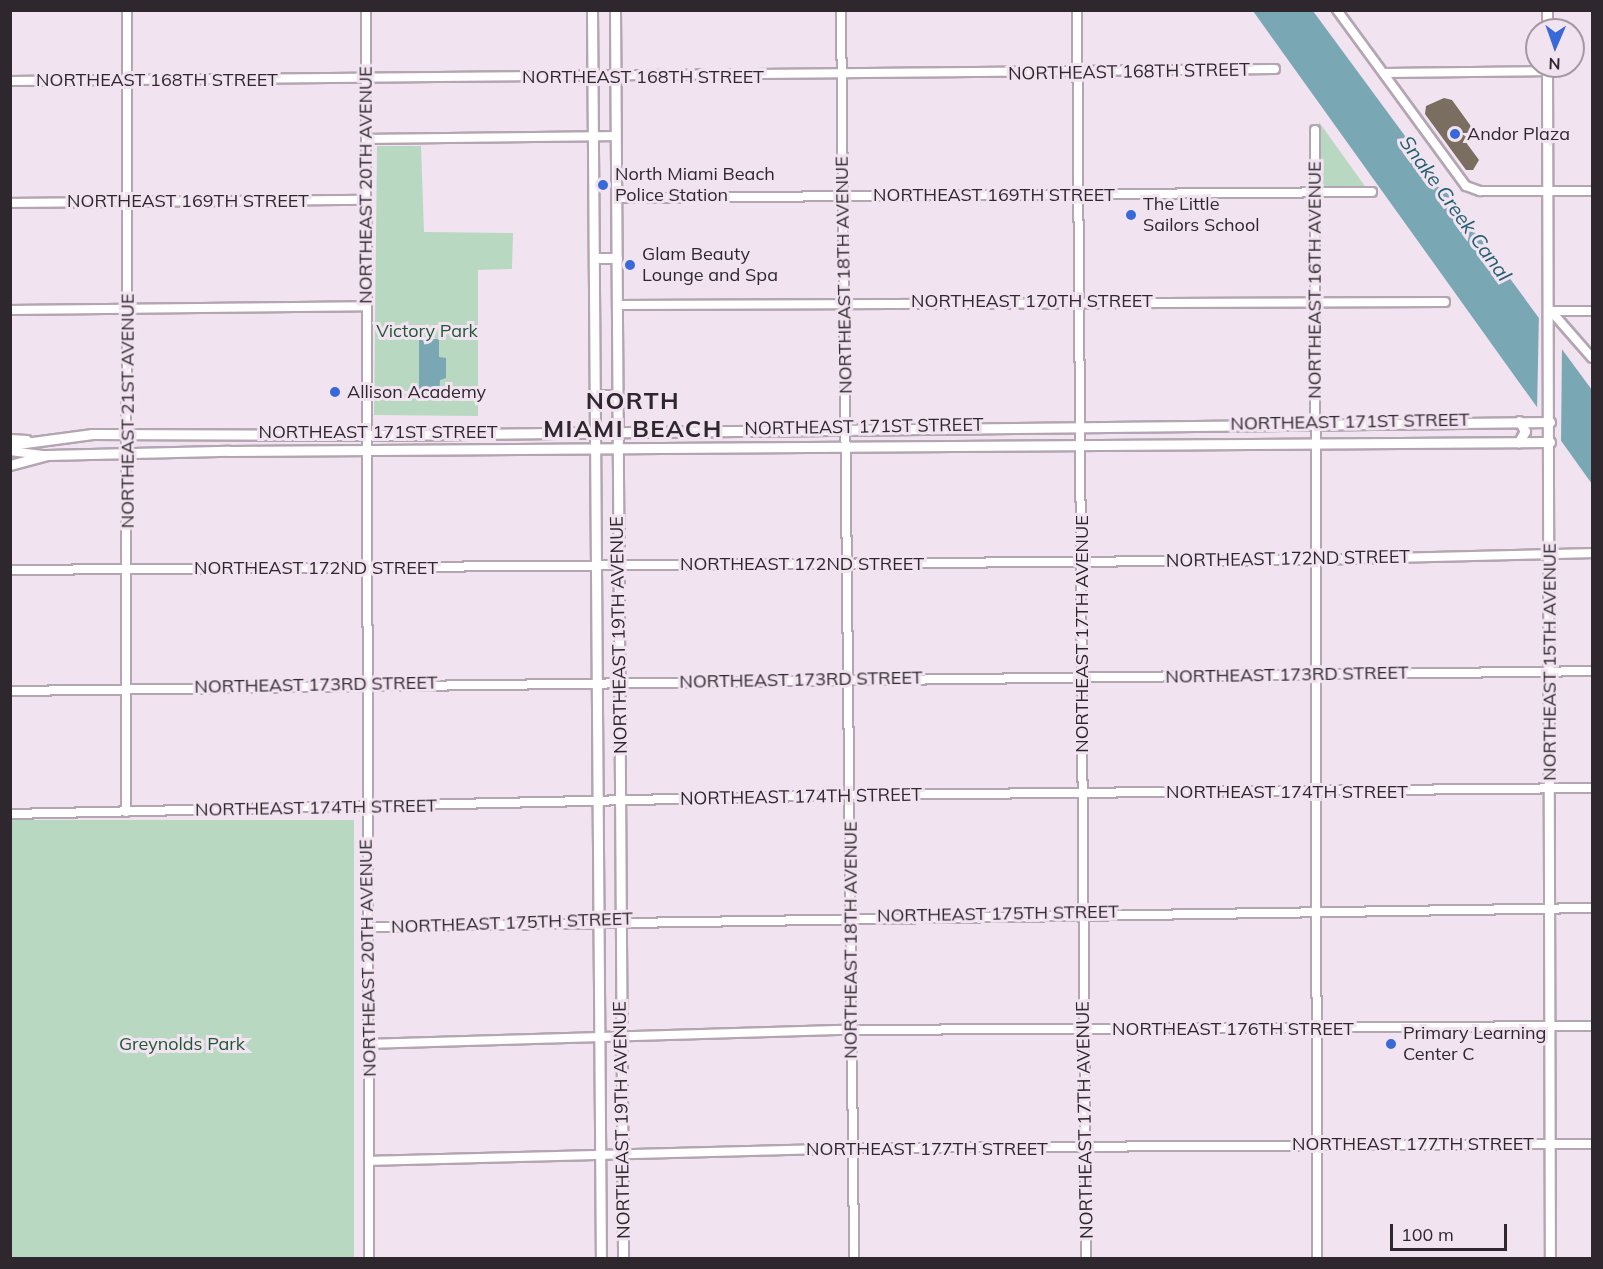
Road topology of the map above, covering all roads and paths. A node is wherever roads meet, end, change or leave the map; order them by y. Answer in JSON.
{"nodes":[{"id":1,"x":127,"y":10,"type":"edge"},
{"id":2,"x":366,"y":10,"type":"edge"},
{"id":3,"x":592,"y":10,"type":"edge"},
{"id":4,"x":615,"y":10,"type":"edge"},
{"id":5,"x":841,"y":10,"type":"edge"},
{"id":6,"x":1077,"y":10,"type":"edge"},
{"id":7,"x":1337,"y":10,"type":"edge"},
{"id":8,"x":1275,"y":69,"type":"dead end"},
{"id":9,"x":1525,"y":69,"type":"edge"},
{"id":10,"x":1077,"y":73,"type":"junction"},
{"id":11,"x":1384,"y":73,"type":"junction"},
{"id":12,"x":841,"y":75,"type":"junction"},
{"id":13,"x":593,"y":77,"type":"junction"},
{"id":14,"x":615,"y":77,"type":"junction"},
{"id":15,"x":367,"y":78,"type":"junction"},
{"id":16,"x":1547,"y":78,"type":"edge"},
{"id":17,"x":10,"y":81,"type":"edge"},
{"id":18,"x":128,"y":81,"type":"junction"},
{"id":19,"x":1315,"y":130,"type":"dead end"},
{"id":20,"x":594,"y":136,"type":"junction"},
{"id":21,"x":616,"y":136,"type":"junction"},
{"id":22,"x":366,"y":139,"type":"junction"},
{"id":23,"x":1314,"y":191,"type":"junction"},
{"id":24,"x":1593,"y":191,"type":"edge"},
{"id":25,"x":1372,"y":192,"type":"dead end"},
{"id":26,"x":1549,"y":192,"type":"junction"},
{"id":27,"x":1078,"y":195,"type":"junction"},
{"id":28,"x":843,"y":196,"type":"junction"},
{"id":29,"x":617,"y":198,"type":"junction"},
{"id":30,"x":365,"y":200,"type":"junction"},
{"id":31,"x":10,"y":202,"type":"edge"},
{"id":32,"x":128,"y":202,"type":"junction"},
{"id":33,"x":595,"y":258,"type":"junction"},
{"id":34,"x":617,"y":258,"type":"junction"},
{"id":35,"x":1315,"y":300,"type":"junction"},
{"id":36,"x":1078,"y":301,"type":"junction"},
{"id":37,"x":843,"y":302,"type":"junction"},
{"id":38,"x":1445,"y":302,"type":"dead end"},
{"id":39,"x":618,"y":304,"type":"junction"},
{"id":40,"x":367,"y":306,"type":"junction"},
{"id":41,"x":128,"y":309,"type":"junction"},
{"id":42,"x":10,"y":310,"type":"edge"},
{"id":43,"x":1593,"y":311,"type":"edge"},
{"id":44,"x":1551,"y":316,"type":"junction"},
{"id":45,"x":1593,"y":358,"type":"edge"},
{"id":46,"x":596,"y":395,"type":"junction"},
{"id":47,"x":617,"y":395,"type":"junction"},
{"id":48,"x":1519,"y":421,"type":"junction"},
{"id":49,"x":1314,"y":423,"type":"junction"},
{"id":50,"x":1081,"y":424,"type":"junction"},
{"id":51,"x":1547,"y":424,"type":"junction"},
{"id":52,"x":788,"y":428,"type":"junction"},
{"id":53,"x":845,"y":428,"type":"junction"},
{"id":54,"x":695,"y":430,"type":"junction"},
{"id":55,"x":617,"y":431,"type":"junction"},
{"id":56,"x":596,"y":432,"type":"junction"},
{"id":57,"x":127,"y":433,"type":"junction"},
{"id":58,"x":366,"y":434,"type":"junction"},
{"id":59,"x":10,"y":440,"type":"edge"},
{"id":60,"x":34,"y":440,"type":"junction"},
{"id":61,"x":1314,"y":442,"type":"junction"},
{"id":62,"x":1519,"y":442,"type":"junction"},
{"id":63,"x":1550,"y":442,"type":"junction"},
{"id":64,"x":10,"y":445,"type":"edge"},
{"id":65,"x":1081,"y":445,"type":"junction"},
{"id":66,"x":789,"y":447,"type":"junction"},
{"id":67,"x":846,"y":447,"type":"junction"},
{"id":68,"x":696,"y":448,"type":"junction"},
{"id":69,"x":596,"y":449,"type":"junction"},
{"id":70,"x":617,"y":449,"type":"junction"},
{"id":71,"x":10,"y":451,"type":"edge"},
{"id":72,"x":366,"y":451,"type":"junction"},
{"id":73,"x":127,"y":453,"type":"junction"},
{"id":74,"x":47,"y":455,"type":"junction"},
{"id":75,"x":10,"y":465,"type":"edge"},
{"id":76,"x":1550,"y":553,"type":"junction"},
{"id":77,"x":1593,"y":553,"type":"edge"},
{"id":78,"x":1313,"y":560,"type":"junction"},
{"id":79,"x":1081,"y":562,"type":"junction"},
{"id":80,"x":847,"y":564,"type":"junction"},
{"id":81,"x":596,"y":566,"type":"junction"},
{"id":82,"x":618,"y":566,"type":"junction"},
{"id":83,"x":368,"y":568,"type":"junction"},
{"id":84,"x":128,"y":569,"type":"junction"},
{"id":85,"x":10,"y":570,"type":"edge"},
{"id":86,"x":1593,"y":670,"type":"edge"},
{"id":87,"x":1550,"y":671,"type":"junction"},
{"id":88,"x":1315,"y":675,"type":"junction"},
{"id":89,"x":1082,"y":677,"type":"junction"},
{"id":90,"x":850,"y":679,"type":"junction"},
{"id":91,"x":597,"y":681,"type":"junction"},
{"id":92,"x":621,"y":681,"type":"junction"},
{"id":93,"x":368,"y":683,"type":"junction"},
{"id":94,"x":126,"y":688,"type":"junction"},
{"id":95,"x":10,"y":691,"type":"edge"},
{"id":96,"x":1551,"y":788,"type":"junction"},
{"id":97,"x":1593,"y":788,"type":"edge"},
{"id":98,"x":1083,"y":793,"type":"junction"},
{"id":99,"x":1316,"y":793,"type":"junction"},
{"id":100,"x":851,"y":795,"type":"junction"},
{"id":101,"x":598,"y":800,"type":"junction"},
{"id":102,"x":620,"y":800,"type":"junction"},
{"id":103,"x":367,"y":807,"type":"junction"},
{"id":104,"x":126,"y":812,"type":"junction"},
{"id":105,"x":10,"y":814,"type":"edge"},
{"id":106,"x":1551,"y":908,"type":"junction"},
{"id":107,"x":1593,"y":908,"type":"edge"},
{"id":108,"x":1318,"y":910,"type":"junction"},
{"id":109,"x":1084,"y":913,"type":"junction"},
{"id":110,"x":851,"y":916,"type":"junction"},
{"id":111,"x":621,"y":920,"type":"junction"},
{"id":112,"x":598,"y":921,"type":"junction"},
{"id":113,"x":368,"y":927,"type":"junction"},
{"id":114,"x":1550,"y":1026,"type":"junction"},
{"id":115,"x":1593,"y":1026,"type":"edge"},
{"id":116,"x":1318,"y":1029,"type":"junction"},
{"id":117,"x":850,"y":1030,"type":"junction"},
{"id":118,"x":1083,"y":1030,"type":"junction"},
{"id":119,"x":621,"y":1037,"type":"junction"},
{"id":120,"x":599,"y":1038,"type":"junction"},
{"id":121,"x":369,"y":1044,"type":"junction"},
{"id":122,"x":1315,"y":1143,"type":"junction"},
{"id":123,"x":1550,"y":1144,"type":"junction"},
{"id":124,"x":1593,"y":1144,"type":"edge"},
{"id":125,"x":851,"y":1148,"type":"junction"},
{"id":126,"x":1085,"y":1148,"type":"junction"},
{"id":127,"x":621,"y":1155,"type":"junction"},
{"id":128,"x":600,"y":1156,"type":"junction"},
{"id":129,"x":369,"y":1161,"type":"junction"},
{"id":130,"x":369,"y":1258,"type":"edge"},
{"id":131,"x":601,"y":1258,"type":"edge"},
{"id":132,"x":623,"y":1258,"type":"edge"},
{"id":133,"x":854,"y":1258,"type":"edge"},
{"id":134,"x":1086,"y":1258,"type":"edge"},
{"id":135,"x":1317,"y":1258,"type":"edge"},
{"id":136,"x":1550,"y":1258,"type":"edge"}],
"edges":[{"from":1,"to":18,"type":"street","name":"NORTHEAST 21ST AVENUE"},
{"from":2,"to":15,"type":"street","name":"NORTHEAST 20TH AVENUE"},
{"from":3,"to":13,"type":"street","name":"NORTHEAST 19TH AVENUE"},
{"from":4,"to":14,"type":"street","name":"NORTHEAST 19TH AVENUE"},
{"from":5,"to":12,"type":"street","name":"NORTHEAST 18TH AVENUE"},
{"from":6,"to":10,"type":"street","name":"NORTHEAST 17TH AVENUE"},
{"from":7,"to":11,"type":"street"},
{"from":8,"to":10,"type":"street","name":"NORTHEAST 168TH STREET"},
{"from":9,"to":11,"type":"street"},
{"from":10,"to":12,"type":"street","name":"NORTHEAST 168TH STREET"},
{"from":10,"to":27,"type":"street","name":"NORTHEAST 17TH AVENUE"},
{"from":11,"to":26,"type":"street"},
{"from":12,"to":14,"type":"street","name":"NORTHEAST 168TH STREET"},
{"from":12,"to":28,"type":"street","name":"NORTHEAST 18TH AVENUE"},
{"from":13,"to":14,"type":"street","name":"NORTHEAST 168TH STREET"},
{"from":13,"to":15,"type":"street","name":"NORTHEAST 168TH STREET"},
{"from":13,"to":20,"type":"street","name":"NORTHEAST 19TH AVENUE"},
{"from":14,"to":21,"type":"street","name":"NORTHEAST 19TH AVENUE"},
{"from":15,"to":18,"type":"street","name":"NORTHEAST 168TH STREET"},
{"from":15,"to":22,"type":"street","name":"NORTHEAST 20TH AVENUE"},
{"from":16,"to":26,"type":"street","name":"NORTHEAST 15TH AVENUE"},
{"from":17,"to":18,"type":"street","name":"NORTHEAST 168TH STREET"},
{"from":18,"to":32,"type":"street","name":"NORTHEAST 21ST AVENUE"},
{"from":19,"to":23,"type":"street","name":"NORTHEAST 16TH AVENUE"},
{"from":20,"to":21,"type":"street"},
{"from":20,"to":22,"type":"street"},
{"from":20,"to":33,"type":"street","name":"NORTHEAST 19TH AVENUE"},
{"from":21,"to":29,"type":"street","name":"NORTHEAST 19TH AVENUE"},
{"from":22,"to":30,"type":"street","name":"NORTHEAST 20TH AVENUE"},
{"from":23,"to":25,"type":"street","name":"NORTHEAST 169TH STREET"},
{"from":23,"to":27,"type":"street","name":"NORTHEAST 169TH STREET"},
{"from":23,"to":35,"type":"street","name":"NORTHEAST 16TH AVENUE"},
{"from":24,"to":26,"type":"street"},
{"from":26,"to":44,"type":"street","name":"NORTHEAST 15TH AVENUE"},
{"from":27,"to":28,"type":"street","name":"NORTHEAST 169TH STREET"},
{"from":27,"to":36,"type":"street","name":"NORTHEAST 17TH AVENUE"},
{"from":28,"to":29,"type":"street","name":"NORTHEAST 169TH STREET"},
{"from":28,"to":37,"type":"street","name":"NORTHEAST 18TH AVENUE"},
{"from":29,"to":34,"type":"street","name":"NORTHEAST 19TH AVENUE"},
{"from":30,"to":32,"type":"street","name":"NORTHEAST 169TH STREET"},
{"from":30,"to":40,"type":"street","name":"NORTHEAST 20TH AVENUE"},
{"from":31,"to":32,"type":"street","name":"NORTHEAST 169TH STREET"},
{"from":32,"to":41,"type":"street","name":"NORTHEAST 21ST AVENUE"},
{"from":33,"to":34,"type":"street"},
{"from":33,"to":46,"type":"street","name":"NORTHEAST 19TH AVENUE"},
{"from":34,"to":39,"type":"street","name":"NORTHEAST 19TH AVENUE"},
{"from":35,"to":36,"type":"street","name":"NORTHEAST 170TH STREET"},
{"from":35,"to":38,"type":"street","name":"NORTHEAST 170TH STREET"},
{"from":35,"to":49,"type":"street","name":"NORTHEAST 16TH AVENUE"},
{"from":36,"to":37,"type":"street","name":"NORTHEAST 170TH STREET"},
{"from":36,"to":50,"type":"street","name":"NORTHEAST 17TH AVENUE"},
{"from":37,"to":39,"type":"street","name":"NORTHEAST 170TH STREET"},
{"from":37,"to":53,"type":"street","name":"NORTHEAST 18TH AVENUE"},
{"from":39,"to":47,"type":"street","name":"NORTHEAST 19TH AVENUE"},
{"from":40,"to":41,"type":"street"},
{"from":40,"to":58,"type":"street","name":"NORTHEAST 20TH AVENUE"},
{"from":41,"to":42,"type":"street"},
{"from":41,"to":57,"type":"street","name":"NORTHEAST 21ST AVENUE"},
{"from":43,"to":44,"type":"street"},
{"from":44,"to":45,"type":"street"},
{"from":44,"to":51,"type":"street","name":"NORTHEAST 15TH AVENUE"},
{"from":46,"to":47,"type":"street"},
{"from":46,"to":56,"type":"street","name":"NORTHEAST 19TH AVENUE"},
{"from":47,"to":55,"type":"street","name":"NORTHEAST 19TH AVENUE"},
{"from":48,"to":49,"type":"street","name":"NORTHEAST 171ST STREET"},
{"from":48,"to":51,"type":"street","name":"NORTHEAST 171ST STREET"},
{"from":48,"to":62,"type":"street"},
{"from":49,"to":50,"type":"street","name":"NORTHEAST 171ST STREET"},
{"from":49,"to":61,"type":"street","name":"NORTHEAST 16TH AVENUE"},
{"from":50,"to":53,"type":"street","name":"NORTHEAST 171ST STREET"},
{"from":50,"to":65,"type":"street","name":"NORTHEAST 17TH AVENUE"},
{"from":51,"to":63,"type":"street","name":"NORTHEAST 15TH AVENUE"},
{"from":52,"to":53,"type":"street","name":"NORTHEAST 171ST STREET"},
{"from":52,"to":54,"type":"street","name":"NORTHEAST 171ST STREET"},
{"from":52,"to":66,"type":"street"},
{"from":53,"to":67,"type":"street","name":"NORTHEAST 18TH AVENUE"},
{"from":54,"to":55,"type":"street","name":"NORTHEAST 171ST STREET"},
{"from":54,"to":68,"type":"street"},
{"from":55,"to":56,"type":"street","name":"NORTHEAST 171ST STREET"},
{"from":55,"to":70,"type":"street","name":"NORTHEAST 19TH AVENUE"},
{"from":56,"to":58,"type":"street","name":"NORTHEAST 171ST STREET"},
{"from":56,"to":69,"type":"street","name":"NORTHEAST 19TH AVENUE"},
{"from":57,"to":58,"type":"street","name":"NORTHEAST 171ST STREET"},
{"from":57,"to":60,"type":"street","name":"NORTHEAST 171ST STREET"},
{"from":57,"to":73,"type":"street","name":"NORTHEAST 21ST AVENUE"},
{"from":58,"to":72,"type":"street","name":"NORTHEAST 20TH AVENUE"},
{"from":59,"to":60,"type":"street","name":"NORTHEAST 171ST STREET"},
{"from":60,"to":64,"type":"street","name":"NORTHEAST 171ST STREET"},
{"from":61,"to":62,"type":"street","name":"NORTHEAST 171ST STREET"},
{"from":61,"to":65,"type":"street","name":"NORTHEAST 171ST STREET"},
{"from":61,"to":78,"type":"street","name":"NORTHEAST 16TH AVENUE"},
{"from":62,"to":63,"type":"street","name":"NORTHEAST 171ST STREET"},
{"from":63,"to":76,"type":"street","name":"NORTHEAST 15TH AVENUE"},
{"from":65,"to":67,"type":"street","name":"NORTHEAST 171ST STREET"},
{"from":65,"to":79,"type":"street","name":"NORTHEAST 17TH AVENUE"},
{"from":66,"to":67,"type":"street","name":"NORTHEAST 171ST STREET"},
{"from":66,"to":68,"type":"street","name":"NORTHEAST 171ST STREET"},
{"from":67,"to":80,"type":"street","name":"NORTHEAST 18TH AVENUE"},
{"from":68,"to":70,"type":"street","name":"NORTHEAST 171ST STREET"},
{"from":69,"to":70,"type":"street","name":"NORTHEAST 171ST STREET"},
{"from":69,"to":72,"type":"street","name":"NORTHEAST 171ST STREET"},
{"from":69,"to":81,"type":"street","name":"NORTHEAST 19TH AVENUE"},
{"from":70,"to":82,"type":"street","name":"NORTHEAST 19TH AVENUE"},
{"from":71,"to":74,"type":"street","name":"NORTHEAST 171ST STREET"},
{"from":72,"to":73,"type":"street","name":"NORTHEAST 171ST STREET"},
{"from":72,"to":83,"type":"street","name":"NORTHEAST 20TH AVENUE"},
{"from":73,"to":74,"type":"street","name":"NORTHEAST 171ST STREET"},
{"from":73,"to":84,"type":"street","name":"NORTHEAST 21ST AVENUE"},
{"from":74,"to":75,"type":"street","name":"NORTHEAST 171ST STREET"},
{"from":76,"to":77,"type":"street","name":"NORTHEAST 172ND STREET"},
{"from":76,"to":78,"type":"street","name":"NORTHEAST 172ND STREET"},
{"from":76,"to":87,"type":"street","name":"NORTHEAST 15TH AVENUE"},
{"from":78,"to":79,"type":"street","name":"NORTHEAST 172ND STREET"},
{"from":78,"to":88,"type":"street","name":"NORTHEAST 16TH AVENUE"},
{"from":79,"to":80,"type":"street","name":"NORTHEAST 172ND STREET"},
{"from":79,"to":89,"type":"street","name":"NORTHEAST 17TH AVENUE"},
{"from":80,"to":82,"type":"street","name":"NORTHEAST 172ND STREET"},
{"from":80,"to":90,"type":"street","name":"NORTHEAST 18TH AVENUE"},
{"from":81,"to":82,"type":"street","name":"NORTHEAST 172ND STREET"},
{"from":81,"to":83,"type":"street","name":"NORTHEAST 172ND STREET"},
{"from":81,"to":91,"type":"street","name":"NORTHEAST 19TH AVENUE"},
{"from":82,"to":92,"type":"street","name":"NORTHEAST 19TH AVENUE"},
{"from":83,"to":84,"type":"street","name":"NORTHEAST 172ND STREET"},
{"from":83,"to":93,"type":"street","name":"NORTHEAST 20TH AVENUE"},
{"from":84,"to":85,"type":"street","name":"NORTHEAST 172ND STREET"},
{"from":84,"to":94,"type":"street","name":"NORTHEAST 21ST AVENUE"},
{"from":86,"to":87,"type":"street","name":"NORTHEAST 173RD STREET"},
{"from":87,"to":88,"type":"street","name":"NORTHEAST 173RD STREET"},
{"from":87,"to":96,"type":"street","name":"NORTHEAST 15TH AVENUE"},
{"from":88,"to":89,"type":"street","name":"NORTHEAST 173RD STREET"},
{"from":88,"to":99,"type":"street","name":"NORTHEAST 16TH AVENUE"},
{"from":89,"to":90,"type":"street","name":"NORTHEAST 173RD STREET"},
{"from":89,"to":98,"type":"street","name":"NORTHEAST 17TH AVENUE"},
{"from":90,"to":92,"type":"street","name":"NORTHEAST 173RD STREET"},
{"from":90,"to":100,"type":"street","name":"NORTHEAST 18TH AVENUE"},
{"from":91,"to":92,"type":"street","name":"NORTHEAST 173RD STREET"},
{"from":91,"to":93,"type":"street","name":"NORTHEAST 173RD STREET"},
{"from":91,"to":101,"type":"street","name":"NORTHEAST 19TH AVENUE"},
{"from":92,"to":102,"type":"street","name":"NORTHEAST 19TH AVENUE"},
{"from":93,"to":94,"type":"street","name":"NORTHEAST 173RD STREET"},
{"from":93,"to":103,"type":"street","name":"NORTHEAST 20TH AVENUE"},
{"from":94,"to":95,"type":"street","name":"NORTHEAST 173RD STREET"},
{"from":94,"to":104,"type":"street","name":"NORTHEAST 21ST AVENUE"},
{"from":96,"to":97,"type":"street","name":"NORTHEAST 174TH STREET"},
{"from":96,"to":99,"type":"street","name":"NORTHEAST 174TH STREET"},
{"from":96,"to":106,"type":"street","name":"NORTHEAST 15TH AVENUE"},
{"from":98,"to":99,"type":"street","name":"NORTHEAST 174TH STREET"},
{"from":98,"to":100,"type":"street","name":"NORTHEAST 174TH STREET"},
{"from":98,"to":109,"type":"street","name":"NORTHEAST 17TH AVENUE"},
{"from":99,"to":108,"type":"street","name":"NORTHEAST 16TH AVENUE"},
{"from":100,"to":102,"type":"street","name":"NORTHEAST 174TH STREET"},
{"from":100,"to":110,"type":"street","name":"NORTHEAST 18TH AVENUE"},
{"from":101,"to":102,"type":"street","name":"NORTHEAST 174TH STREET"},
{"from":101,"to":103,"type":"street","name":"NORTHEAST 174TH STREET"},
{"from":101,"to":112,"type":"street","name":"NORTHEAST 19TH AVENUE"},
{"from":102,"to":111,"type":"street","name":"NORTHEAST 19TH AVENUE"},
{"from":103,"to":104,"type":"street","name":"NORTHEAST 174TH STREET"},
{"from":103,"to":113,"type":"street","name":"NORTHEAST 20TH AVENUE"},
{"from":104,"to":105,"type":"street","name":"NORTHEAST 174TH STREET"},
{"from":106,"to":107,"type":"street","name":"NORTHEAST 175TH STREET"},
{"from":106,"to":108,"type":"street","name":"NORTHEAST 175TH STREET"},
{"from":106,"to":114,"type":"street","name":"NORTHEAST 15TH AVENUE"},
{"from":108,"to":109,"type":"street","name":"NORTHEAST 175TH STREET"},
{"from":108,"to":116,"type":"street","name":"NORTHEAST 16TH AVENUE"},
{"from":109,"to":110,"type":"street","name":"NORTHEAST 175TH STREET"},
{"from":109,"to":118,"type":"street","name":"NORTHEAST 17TH AVENUE"},
{"from":110,"to":111,"type":"street","name":"NORTHEAST 175TH STREET"},
{"from":110,"to":117,"type":"street","name":"NORTHEAST 18TH AVENUE"},
{"from":111,"to":112,"type":"street","name":"NORTHEAST 175TH STREET"},
{"from":111,"to":119,"type":"street","name":"NORTHEAST 19TH AVENUE"},
{"from":112,"to":113,"type":"street","name":"NORTHEAST 175TH STREET"},
{"from":112,"to":120,"type":"street","name":"NORTHEAST 19TH AVENUE"},
{"from":113,"to":121,"type":"street","name":"NORTHEAST 20TH AVENUE"},
{"from":114,"to":115,"type":"street","name":"NORTHEAST 176TH STREET"},
{"from":114,"to":116,"type":"street","name":"NORTHEAST 176TH STREET"},
{"from":114,"to":123,"type":"street","name":"NORTHEAST 15TH AVENUE"},
{"from":116,"to":118,"type":"street","name":"NORTHEAST 176TH STREET"},
{"from":116,"to":122,"type":"street","name":"NORTHEAST 16TH AVENUE"},
{"from":117,"to":118,"type":"street","name":"NORTHEAST 176TH STREET"},
{"from":117,"to":119,"type":"street","name":"NORTHEAST 176TH STREET"},
{"from":117,"to":125,"type":"street","name":"NORTHEAST 18TH AVENUE"},
{"from":118,"to":126,"type":"street","name":"NORTHEAST 17TH AVENUE"},
{"from":119,"to":120,"type":"street","name":"NORTHEAST 176TH STREET"},
{"from":119,"to":127,"type":"street","name":"NORTHEAST 19TH AVENUE"},
{"from":120,"to":121,"type":"street","name":"NORTHEAST 176TH STREET"},
{"from":120,"to":128,"type":"street","name":"NORTHEAST 19TH AVENUE"},
{"from":121,"to":129,"type":"street","name":"NORTHEAST 20TH AVENUE"},
{"from":122,"to":123,"type":"street","name":"NORTHEAST 177TH STREET"},
{"from":122,"to":126,"type":"street","name":"NORTHEAST 177TH STREET"},
{"from":122,"to":135,"type":"street","name":"NORTHEAST 16TH AVENUE"},
{"from":123,"to":124,"type":"street","name":"NORTHEAST 177TH STREET"},
{"from":123,"to":136,"type":"street","name":"NORTHEAST 15TH AVENUE"},
{"from":125,"to":126,"type":"street","name":"NORTHEAST 177TH STREET"},
{"from":125,"to":127,"type":"street","name":"NORTHEAST 177TH STREET"},
{"from":125,"to":133,"type":"street","name":"NORTHEAST 18TH AVENUE"},
{"from":126,"to":134,"type":"street","name":"NORTHEAST 17TH AVENUE"},
{"from":127,"to":128,"type":"street","name":"NORTHEAST 177TH STREET"},
{"from":127,"to":132,"type":"street","name":"NORTHEAST 19TH AVENUE"},
{"from":128,"to":129,"type":"street","name":"NORTHEAST 177TH STREET"},
{"from":128,"to":131,"type":"street","name":"NORTHEAST 19TH AVENUE"},
{"from":129,"to":130,"type":"street","name":"NORTHEAST 20TH AVENUE"}]}
